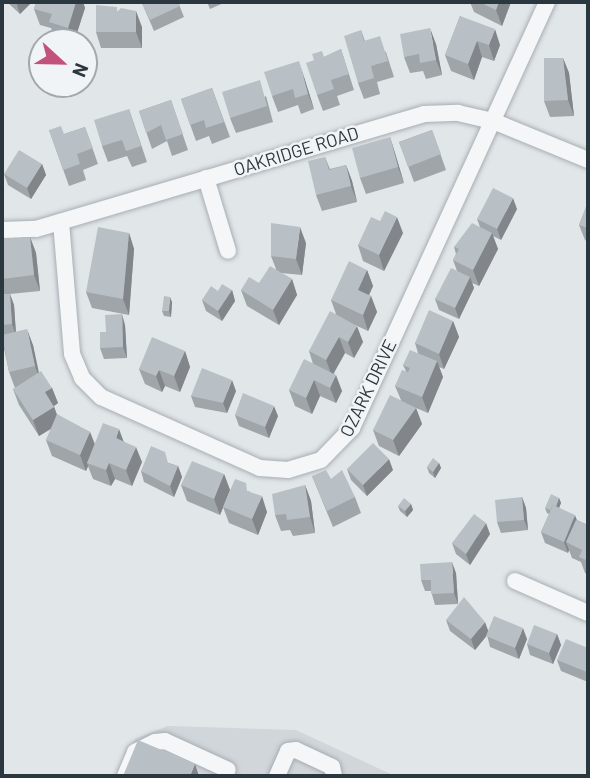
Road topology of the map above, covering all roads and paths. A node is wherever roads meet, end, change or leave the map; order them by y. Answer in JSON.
{"nodes":[{"id":1,"x":547,"y":2,"type":"edge"},
{"id":2,"x":493,"y":121,"type":"junction"},
{"id":3,"x":588,"y":160,"type":"edge"},
{"id":4,"x":206,"y":178,"type":"junction"},
{"id":5,"x":61,"y":222,"type":"junction"},
{"id":6,"x":2,"y":230,"type":"edge"},
{"id":7,"x":228,"y":251,"type":"dead end"},
{"id":8,"x":515,"y":581,"type":"dead end"},
{"id":9,"x":588,"y":612,"type":"edge"},
{"id":10,"x":228,"y":770,"type":"dead end"},
{"id":11,"x":125,"y":776,"type":"edge"},
{"id":12,"x":277,"y":776,"type":"edge"},
{"id":13,"x":334,"y":776,"type":"edge"}],
"edges":[{"from":1,"to":2,"type":"street","name":"OZARK DRIVE"},
{"from":2,"to":3,"type":"street","name":"OAKRIDGE ROAD"},
{"from":2,"to":4,"type":"street","name":"OAKRIDGE ROAD"},
{"from":2,"to":5,"type":"street","name":"OZARK DRIVE"},
{"from":4,"to":5,"type":"street","name":"OAKRIDGE ROAD"},
{"from":4,"to":7,"type":"street"},
{"from":5,"to":6,"type":"street","name":"OAKRIDGE ROAD"},
{"from":8,"to":9,"type":"street"},
{"from":10,"to":11,"type":"street"},
{"from":12,"to":13,"type":"street"}]}
